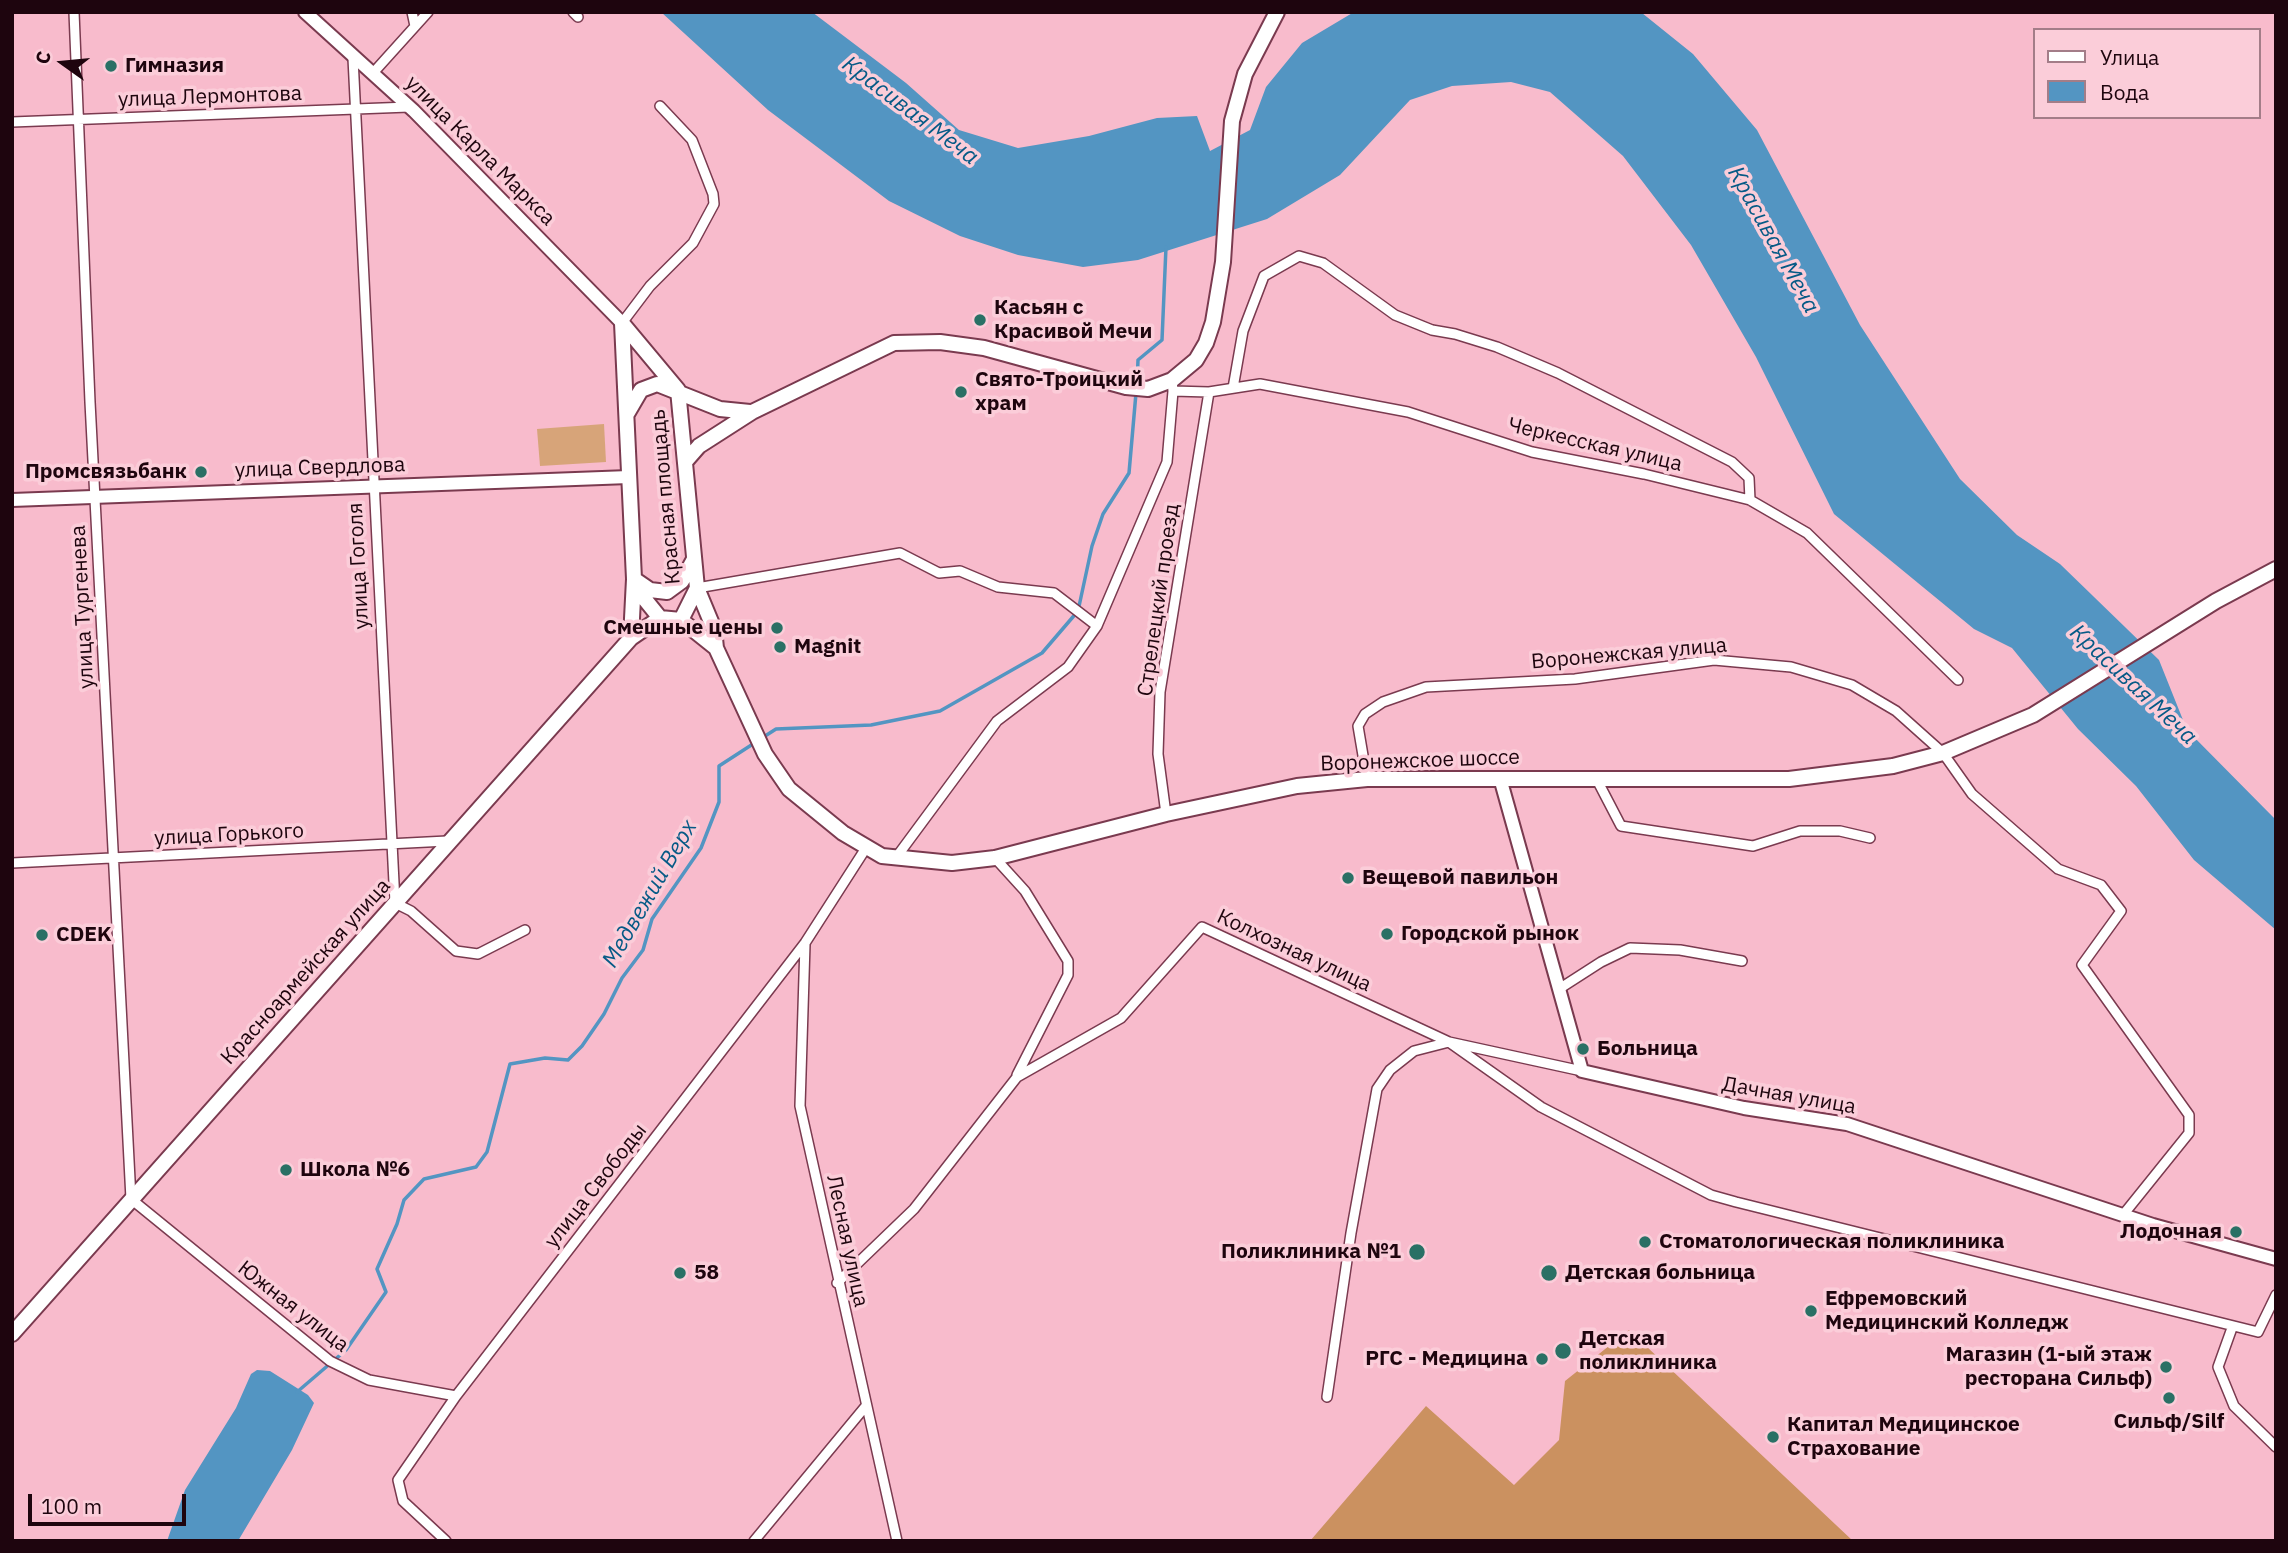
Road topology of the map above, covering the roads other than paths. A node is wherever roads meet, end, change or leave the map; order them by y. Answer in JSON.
{"nodes":[{"id":1,"x":74,"y":12,"type":"edge"},
{"id":2,"x":305,"y":12,"type":"edge"},
{"id":3,"x":412,"y":12,"type":"edge"},
{"id":4,"x":428,"y":12,"type":"edge"},
{"id":5,"x":1277,"y":12,"type":"edge"},
{"id":6,"x":415,"y":26,"type":"junction"},
{"id":7,"x":353,"y":58,"type":"junction"},
{"id":8,"x":373,"y":73,"type":"junction"},
{"id":9,"x":660,"y":106,"type":"dead end"},
{"id":10,"x":409,"y":107,"type":"junction"},
{"id":11,"x":355,"y":109,"type":"junction"},
{"id":12,"x":78,"y":120,"type":"junction"},
{"id":13,"x":12,"y":122,"type":"edge"},
{"id":14,"x":621,"y":323,"type":"junction"},
{"id":15,"x":1173,"y":385,"type":"junction"},
{"id":16,"x":1233,"y":388,"type":"junction"},
{"id":17,"x":678,"y":390,"type":"junction"},
{"id":18,"x":1209,"y":392,"type":"junction"},
{"id":19,"x":752,"y":412,"type":"junction"},
{"id":20,"x":626,"y":419,"type":"junction"},
{"id":21,"x":685,"y":462,"type":"junction"},
{"id":22,"x":629,"y":477,"type":"junction"},
{"id":23,"x":373,"y":485,"type":"junction"},
{"id":24,"x":95,"y":497,"type":"junction"},
{"id":25,"x":12,"y":500,"type":"edge"},
{"id":26,"x":1750,"y":500,"type":"junction"},
{"id":27,"x":694,"y":559,"type":"junction"},
{"id":28,"x":2276,"y":569,"type":"edge"},
{"id":29,"x":634,"y":579,"type":"junction"},
{"id":30,"x":697,"y":588,"type":"junction"},
{"id":31,"x":660,"y":618,"type":"junction"},
{"id":32,"x":681,"y":620,"type":"junction"},
{"id":33,"x":1097,"y":626,"type":"junction"},
{"id":34,"x":631,"y":638,"type":"junction"},
{"id":35,"x":716,"y":650,"type":"junction"},
{"id":36,"x":1958,"y":680,"type":"dead end"},
{"id":37,"x":1943,"y":753,"type":"junction"},
{"id":38,"x":1500,"y":778,"type":"junction"},
{"id":39,"x":1596,"y":778,"type":"junction"},
{"id":40,"x":1367,"y":779,"type":"junction"},
{"id":41,"x":1166,"y":814,"type":"junction"},
{"id":42,"x":1870,"y":838,"type":"dead end"},
{"id":43,"x":447,"y":841,"type":"junction"},
{"id":44,"x":391,"y":845,"type":"junction"},
{"id":45,"x":866,"y":848,"type":"junction"},
{"id":46,"x":114,"y":858,"type":"junction"},
{"id":47,"x":995,"y":858,"type":"junction"},
{"id":48,"x":895,"y":859,"type":"junction"},
{"id":49,"x":12,"y":863,"type":"edge"},
{"id":50,"x":395,"y":903,"type":"junction"},
{"id":51,"x":525,"y":930,"type":"dead end"},
{"id":52,"x":805,"y":943,"type":"junction"},
{"id":53,"x":1742,"y":961,"type":"dead end"},
{"id":54,"x":1559,"y":989,"type":"junction"},
{"id":55,"x":1449,"y":1042,"type":"junction"},
{"id":56,"x":1582,"y":1071,"type":"junction"},
{"id":57,"x":1017,"y":1077,"type":"junction"},
{"id":58,"x":131,"y":1199,"type":"junction"},
{"id":59,"x":2123,"y":1215,"type":"junction"},
{"id":60,"x":2276,"y":1259,"type":"edge"},
{"id":61,"x":837,"y":1283,"type":"junction"},
{"id":62,"x":2276,"y":1295,"type":"edge"},
{"id":63,"x":2232,"y":1328,"type":"junction"},
{"id":64,"x":12,"y":1334,"type":"edge"},
{"id":65,"x":457,"y":1396,"type":"junction"},
{"id":66,"x":1327,"y":1397,"type":"dead end"},
{"id":67,"x":865,"y":1406,"type":"junction"},
{"id":68,"x":2276,"y":1447,"type":"edge"},
{"id":69,"x":446,"y":1541,"type":"edge"},
{"id":70,"x":754,"y":1541,"type":"edge"},
{"id":71,"x":897,"y":1541,"type":"edge"}],
"edges":[{"from":1,"to":12,"type":"street","name":"улица Тургенева"},
{"from":2,"to":7,"type":"main road","name":"улица Карла Маркса"},
{"from":3,"to":6,"type":"street"},
{"from":4,"to":6,"type":"street"},
{"from":5,"to":15,"type":"main road"},
{"from":6,"to":8,"type":"street"},
{"from":7,"to":8,"type":"main road","name":"улица Карла Маркса"},
{"from":7,"to":11,"type":"street","name":"улица Гоголя"},
{"from":8,"to":10,"type":"main road","name":"улица Карла Маркса"},
{"from":9,"to":14,"type":"street"},
{"from":10,"to":11,"type":"street","name":"улица Лермонтова"},
{"from":10,"to":14,"type":"main road","name":"улица Карла Маркса"},
{"from":11,"to":12,"type":"street","name":"улица Лермонтова"},
{"from":11,"to":23,"type":"street","name":"улица Гоголя"},
{"from":12,"to":13,"type":"street","name":"улица Лермонтова"},
{"from":12,"to":24,"type":"street","name":"улица Тургенева"},
{"from":14,"to":17,"type":"main road"},
{"from":14,"to":20,"type":"main road","name":"Красная площадь"},
{"from":15,"to":18,"type":"street","name":"Черкесская улица"},
{"from":15,"to":19,"type":"main road"},
{"from":15,"to":33,"type":"street"},
{"from":16,"to":18,"type":"street","name":"Черкесская улица"},
{"from":16,"to":26,"type":"street","name":"Черкесская улица"},
{"from":16,"to":26,"type":"street"},
{"from":17,"to":19,"type":"main road"},
{"from":17,"to":20,"type":"main road","name":"Красная площадь"},
{"from":17,"to":21,"type":"main road","name":"Красная площадь"},
{"from":18,"to":41,"type":"street","name":"Стрелецкий проезд"},
{"from":19,"to":21,"type":"main road"},
{"from":20,"to":22,"type":"main road","name":"Красная площадь"},
{"from":21,"to":27,"type":"main road","name":"Красная площадь"},
{"from":22,"to":23,"type":"main road","name":"улица Свердлова"},
{"from":22,"to":29,"type":"main road","name":"Красная площадь"},
{"from":23,"to":24,"type":"main road","name":"улица Свердлова"},
{"from":23,"to":44,"type":"street","name":"улица Гоголя"},
{"from":24,"to":25,"type":"main road","name":"улица Свердлова"},
{"from":24,"to":46,"type":"street","name":"улица Тургенева"},
{"from":26,"to":36,"type":"street","name":"Черкесская улица"},
{"from":27,"to":29,"type":"main road"},
{"from":27,"to":30,"type":"main road","name":"Красная площадь"},
{"from":28,"to":37,"type":"main road","name":"Воронежское шоссе"},
{"from":29,"to":31,"type":"main road"},
{"from":29,"to":34,"type":"main road","name":"Красная площадь"},
{"from":30,"to":32,"type":"main road","name":"Красная площадь"},
{"from":30,"to":33,"type":"street"},
{"from":30,"to":35,"type":"main road","name":"Воронежское шоссе"},
{"from":31,"to":32,"type":"main road","name":"Красная площадь"},
{"from":31,"to":34,"type":"main road"},
{"from":32,"to":35,"type":"main road"},
{"from":33,"to":48,"type":"street"},
{"from":34,"to":43,"type":"main road","name":"Красноармейская улица"},
{"from":35,"to":45,"type":"main road","name":"Воронежское шоссе"},
{"from":37,"to":39,"type":"main road","name":"Воронежское шоссе"},
{"from":37,"to":40,"type":"street","name":"Воронежская улица"},
{"from":37,"to":59,"type":"street"},
{"from":38,"to":39,"type":"main road","name":"Воронежское шоссе"},
{"from":38,"to":40,"type":"main road","name":"Воронежское шоссе"},
{"from":38,"to":54,"type":"main road"},
{"from":39,"to":42,"type":"street"},
{"from":40,"to":41,"type":"main road","name":"Воронежское шоссе"},
{"from":41,"to":47,"type":"main road","name":"Воронежское шоссе"},
{"from":43,"to":44,"type":"street","name":"улица Горького"},
{"from":43,"to":50,"type":"main road","name":"Красноармейская улица"},
{"from":44,"to":46,"type":"street","name":"улица Горького"},
{"from":44,"to":50,"type":"street","name":"улица Гоголя"},
{"from":45,"to":48,"type":"main road","name":"Воронежское шоссе"},
{"from":45,"to":52,"type":"street","name":"улица Свободы"},
{"from":46,"to":49,"type":"street","name":"улица Горького"},
{"from":46,"to":58,"type":"street","name":"улица Тургенева"},
{"from":47,"to":48,"type":"main road","name":"Воронежское шоссе"},
{"from":47,"to":57,"type":"street"},
{"from":50,"to":51,"type":"street"},
{"from":50,"to":58,"type":"main road","name":"Красноармейская улица"},
{"from":52,"to":61,"type":"street","name":"Лесная улица"},
{"from":52,"to":65,"type":"street","name":"улица Свободы"},
{"from":53,"to":54,"type":"street"},
{"from":54,"to":56,"type":"main road"},
{"from":55,"to":56,"type":"street","name":"Колхозная улица"},
{"from":55,"to":57,"type":"street","name":"Колхозная улица"},
{"from":55,"to":63,"type":"street"},
{"from":55,"to":66,"type":"street"},
{"from":56,"to":59,"type":"main road","name":"Дачная улица"},
{"from":57,"to":61,"type":"street","name":"Колхозная улица"},
{"from":58,"to":64,"type":"main road","name":"Красноармейская улица"},
{"from":58,"to":65,"type":"street","name":"Южная улица"},
{"from":59,"to":60,"type":"main road","name":"Дачная улица"},
{"from":61,"to":67,"type":"street","name":"Лесная улица"},
{"from":62,"to":63,"type":"street"},
{"from":63,"to":68,"type":"street"},
{"from":65,"to":69,"type":"street","name":"улица Свободы"},
{"from":67,"to":70,"type":"street"},
{"from":67,"to":71,"type":"street","name":"Лесная улица"}]}
